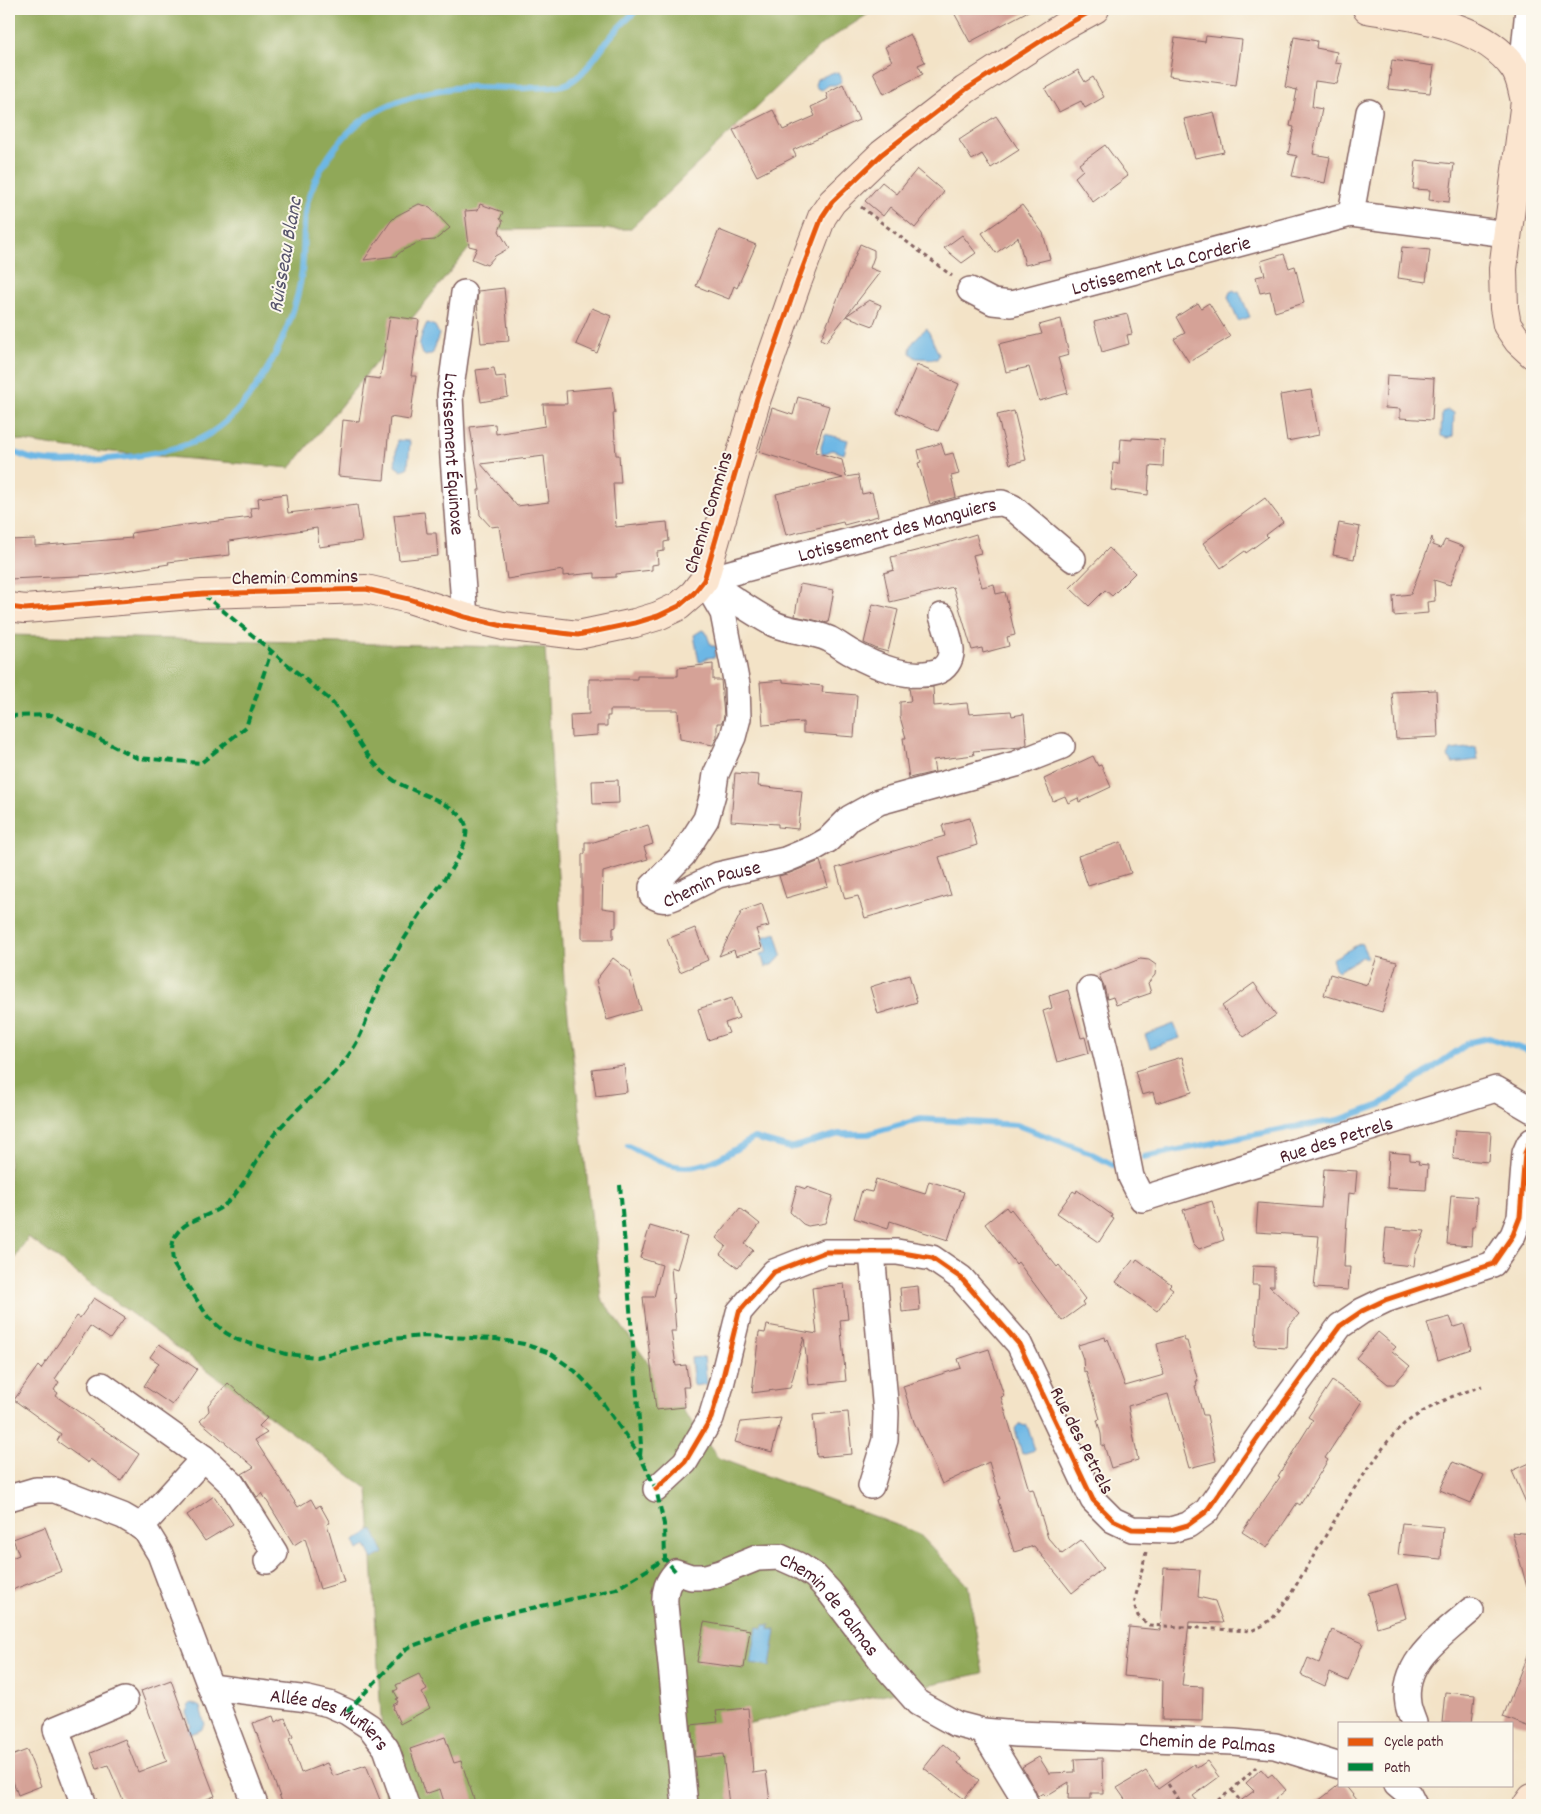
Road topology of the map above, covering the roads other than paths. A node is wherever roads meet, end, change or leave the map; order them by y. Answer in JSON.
{"nodes":[{"id":1,"x":1095,"y":9,"type":"edge"},
{"id":2,"x":1366,"y":9,"type":"edge"},
{"id":3,"x":1528,"y":9,"type":"edge"},
{"id":4,"x":1523,"y":55,"type":"edge"},
{"id":5,"x":1369,"y":112,"type":"dead end"},
{"id":6,"x":1351,"y":214,"type":"junction"},
{"id":7,"x":1507,"y":234,"type":"junction"},
{"id":8,"x":970,"y":290,"type":"road end"},
{"id":9,"x":464,"y":293,"type":"dead end"},
{"id":10,"x":1532,"y":354,"type":"edge"},
{"id":11,"x":1073,"y":559,"type":"dead end"},
{"id":12,"x":704,"y":580,"type":"junction"},
{"id":13,"x":9,"y":607,"type":"edge"},
{"id":14,"x":942,"y":616,"type":"dead end"},
{"id":15,"x":465,"y":617,"type":"junction"},
{"id":16,"x":1062,"y":746,"type":"dead end"},
{"id":17,"x":1090,"y":988,"type":"dead end"},
{"id":18,"x":1532,"y":1110,"type":"edge"},
{"id":19,"x":1532,"y":1141,"type":"edge"},
{"id":20,"x":872,"y":1252,"type":"junction"},
{"id":21,"x":102,"y":1385,"type":"dead end"},
{"id":22,"x":204,"y":1458,"type":"junction"},
{"id":23,"x":871,"y":1486,"type":"dead end"},
{"id":24,"x":656,"y":1489,"type":"dead end"},
{"id":25,"x":9,"y":1498,"type":"edge"},
{"id":26,"x":141,"y":1527,"type":"junction"},
{"id":27,"x":267,"y":1561,"type":"dead end"},
{"id":28,"x":1471,"y":1610,"type":"dead end"},
{"id":29,"x":210,"y":1687,"type":"junction"},
{"id":30,"x":125,"y":1700,"type":"dead end"},
{"id":31,"x":1414,"y":1722,"type":"edge"},
{"id":32,"x":984,"y":1731,"type":"junction"},
{"id":33,"x":1338,"y":1765,"type":"edge"},
{"id":34,"x":1398,"y":1786,"type":"edge"},
{"id":35,"x":1425,"y":1786,"type":"edge"},
{"id":36,"x":1532,"y":1798,"type":"edge"},
{"id":37,"x":84,"y":1805,"type":"edge"},
{"id":38,"x":255,"y":1805,"type":"edge"},
{"id":39,"x":406,"y":1805,"type":"edge"},
{"id":40,"x":685,"y":1805,"type":"edge"},
{"id":41,"x":1026,"y":1805,"type":"edge"},
{"id":42,"x":1414,"y":1805,"type":"edge"},
{"id":43,"x":1420,"y":1805,"type":"edge"},
{"id":44,"x":1527,"y":1805,"type":"edge"}],
"edges":[{"from":1,"to":12,"type":"street","name":"Chemin Commins"},
{"from":2,"to":4,"type":"street"},
{"from":3,"to":4,"type":"street"},
{"from":4,"to":7,"type":"street"},
{"from":5,"to":6,"type":"street"},
{"from":6,"to":7,"type":"street","name":"Lotissement La Corderie"},
{"from":6,"to":8,"type":"street","name":"Lotissement La Corderie"},
{"from":7,"to":10,"type":"street"},
{"from":9,"to":15,"type":"street","name":"Lotissement Équinoxe"},
{"from":11,"to":12,"type":"street","name":"Lotissement des Manguiers"},
{"from":12,"to":14,"type":"street"},
{"from":12,"to":15,"type":"street","name":"Chemin Commins"},
{"from":12,"to":16,"type":"street","name":"Chemin Pause"},
{"from":13,"to":15,"type":"street","name":"Chemin Commins"},
{"from":17,"to":18,"type":"street","name":"Rue des Petrels"},
{"from":19,"to":20,"type":"street","name":"Rue des Petrels"},
{"from":20,"to":23,"type":"street"},
{"from":20,"to":24,"type":"street","name":"Rue des Petrels"},
{"from":21,"to":22,"type":"street"},
{"from":22,"to":26,"type":"street"},
{"from":22,"to":27,"type":"street"},
{"from":25,"to":26,"type":"street"},
{"from":26,"to":29,"type":"street"},
{"from":28,"to":31,"type":"street"},
{"from":29,"to":38,"type":"street"},
{"from":29,"to":39,"type":"street","name":"Allée des Mufliers"},
{"from":30,"to":37,"type":"street"},
{"from":32,"to":33,"type":"street","name":"Chemin de Palmas"},
{"from":32,"to":40,"type":"street","name":"Chemin de Palmas"},
{"from":32,"to":41,"type":"street"},
{"from":34,"to":42,"type":"street"},
{"from":35,"to":43,"type":"street"},
{"from":36,"to":44,"type":"street"}]}
